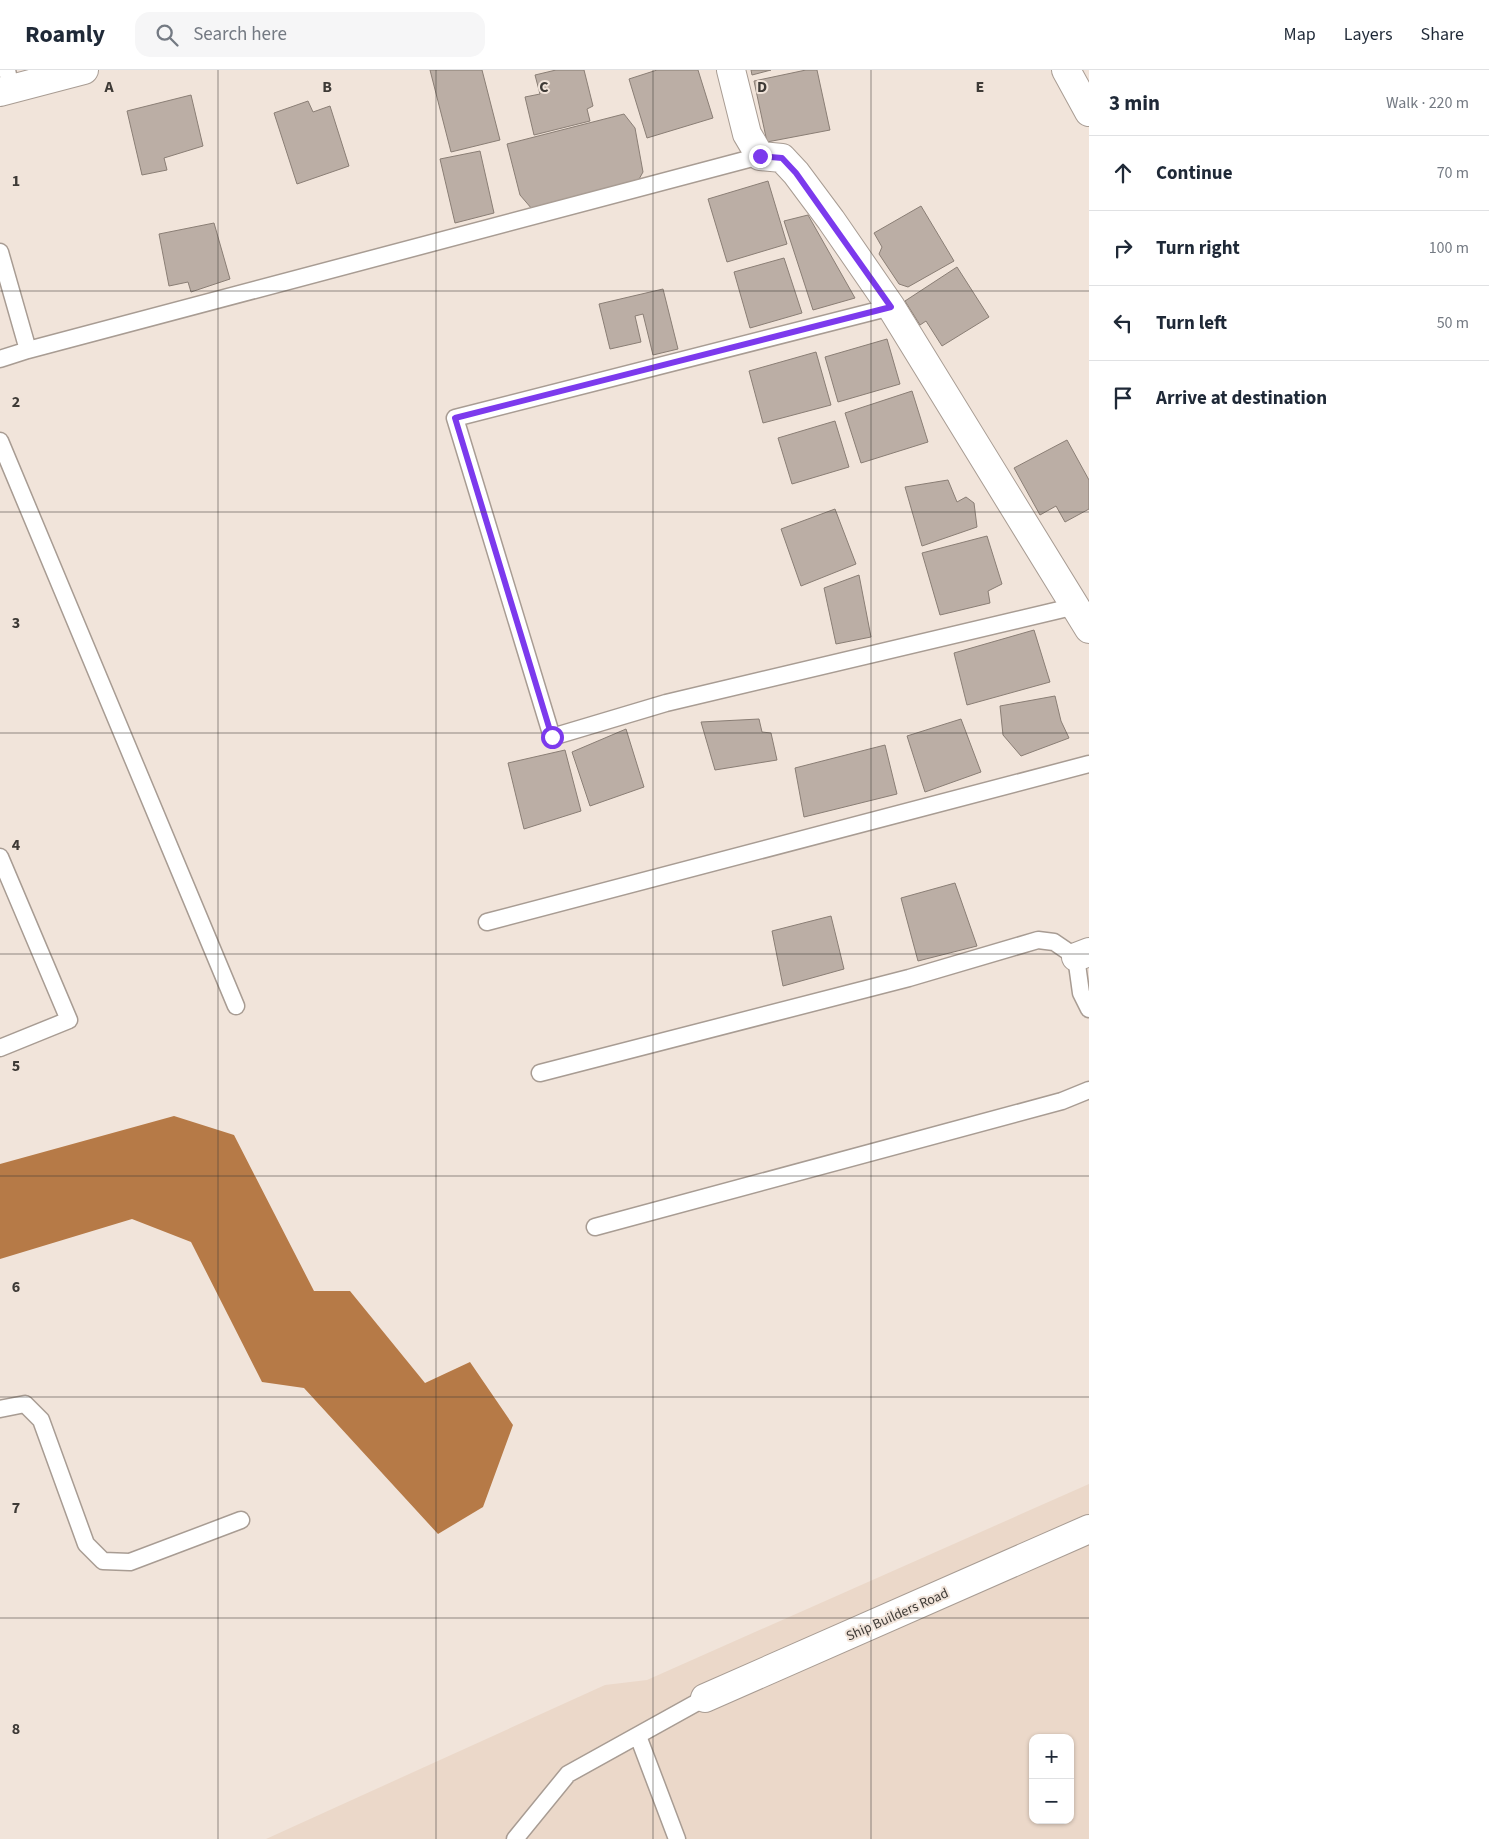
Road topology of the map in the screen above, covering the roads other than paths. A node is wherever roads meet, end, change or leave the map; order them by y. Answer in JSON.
{"nodes":[{"id":1,"x":84,"y":70,"type":"edge"},
{"id":2,"x":731,"y":70,"type":"edge"},
{"id":3,"x":1066,"y":70,"type":"edge"},
{"id":4,"x":6,"y":84,"type":"edge"},
{"id":5,"x":1089,"y":112,"type":"edge"},
{"id":6,"x":760,"y":156,"type":"junction"},
{"id":7,"x":0,"y":252,"type":"edge"},
{"id":8,"x":891,"y":307,"type":"junction"},
{"id":9,"x":28,"y":350,"type":"junction"},
{"id":10,"x":0,"y":359,"type":"edge"},
{"id":11,"x":0,"y":441,"type":"edge"},
{"id":12,"x":1082,"y":602,"type":"edge"},
{"id":13,"x":1089,"y":629,"type":"edge"},
{"id":14,"x":1089,"y":764,"type":"edge"},
{"id":15,"x":0,"y":857,"type":"edge"},
{"id":16,"x":487,"y":922,"type":"dead end"},
{"id":17,"x":1082,"y":954,"type":"edge"},
{"id":18,"x":236,"y":1006,"type":"dead end"},
{"id":19,"x":1089,"y":1009,"type":"edge"},
{"id":20,"x":0,"y":1048,"type":"edge"},
{"id":21,"x":540,"y":1073,"type":"dead end"},
{"id":22,"x":1089,"y":1090,"type":"edge"},
{"id":23,"x":595,"y":1227,"type":"dead end"},
{"id":24,"x":0,"y":1409,"type":"edge"},
{"id":25,"x":241,"y":1520,"type":"dead end"},
{"id":26,"x":1089,"y":1529,"type":"edge"},
{"id":27,"x":705,"y":1698,"type":"joint"},
{"id":28,"x":638,"y":1736,"type":"junction"},
{"id":29,"x":515,"y":1839,"type":"edge"},
{"id":30,"x":676,"y":1839,"type":"edge"}],
"edges":[{"from":1,"to":4,"type":"street"},
{"from":2,"to":6,"type":"street"},
{"from":3,"to":5,"type":"street"},
{"from":6,"to":8,"type":"street"},
{"from":6,"to":9,"type":"lane"},
{"from":7,"to":9,"type":"lane"},
{"from":8,"to":12,"type":"street"},
{"from":8,"to":12,"type":"lane"},
{"from":9,"to":10,"type":"lane"},
{"from":11,"to":18,"type":"lane"},
{"from":12,"to":13,"type":"street"},
{"from":14,"to":16,"type":"lane"},
{"from":15,"to":20,"type":"lane"},
{"from":17,"to":19,"type":"lane"},
{"from":17,"to":21,"type":"lane"},
{"from":22,"to":23,"type":"lane"},
{"from":24,"to":25,"type":"lane"},
{"from":26,"to":27,"type":"street","name":"Ship Builders Road"},
{"from":27,"to":28,"type":"lane"},
{"from":28,"to":29,"type":"lane"},
{"from":28,"to":30,"type":"lane"}]}
